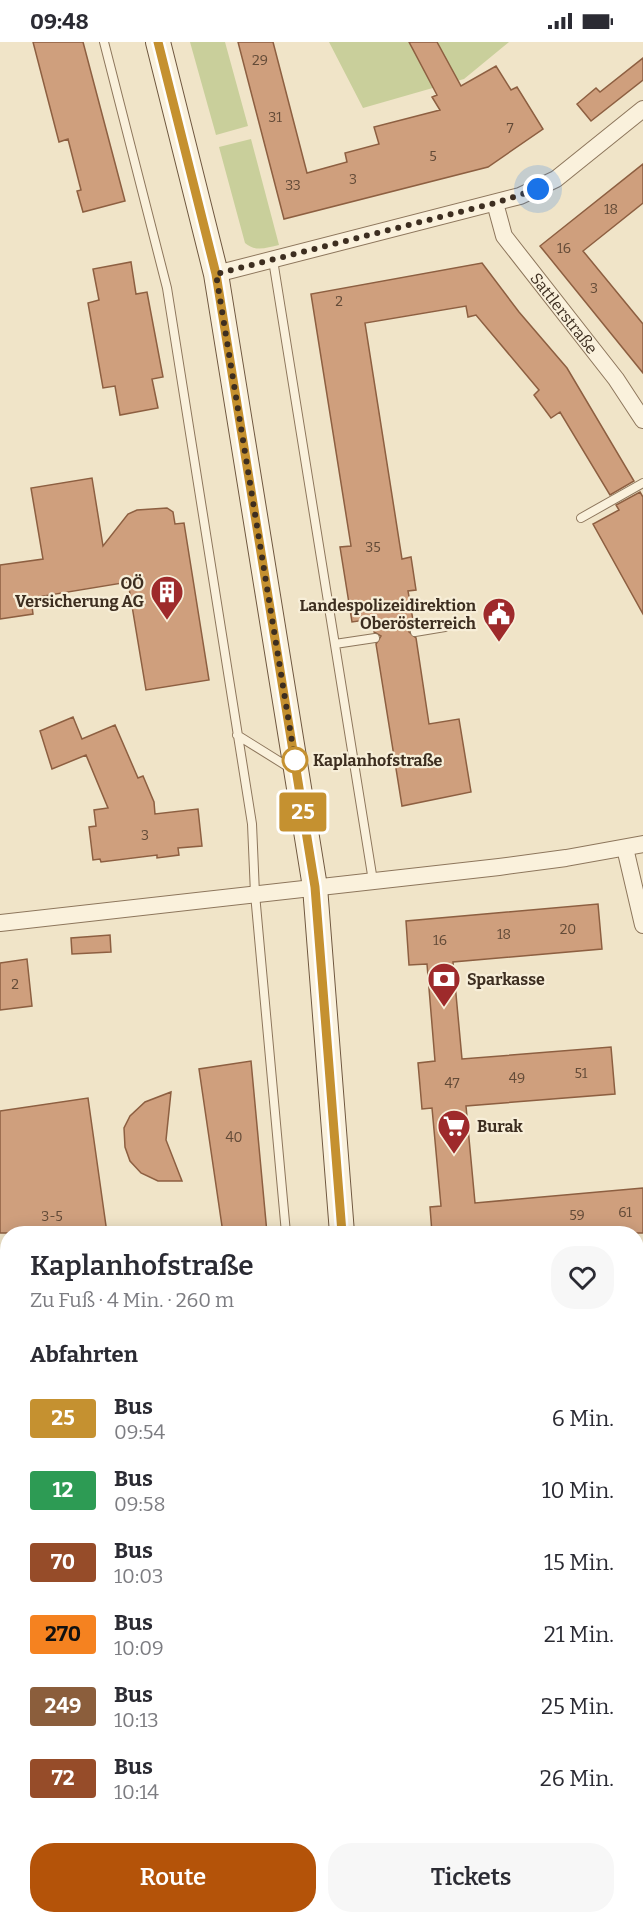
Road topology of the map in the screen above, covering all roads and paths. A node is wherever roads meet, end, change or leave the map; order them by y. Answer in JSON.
{"nodes":[{"id":1,"x":104,"y":42,"type":"edge"},
{"id":2,"x":158,"y":42,"type":"edge"},
{"id":3,"x":643,"y":109,"type":"edge"},
{"id":4,"x":495,"y":203,"type":"junction"},
{"id":5,"x":273,"y":260,"type":"junction"},
{"id":6,"x":216,"y":274,"type":"junction"},
{"id":7,"x":643,"y":420,"type":"edge"},
{"id":8,"x":643,"y":483,"type":"edge"},
{"id":9,"x":581,"y":518,"type":"dead end"},
{"id":10,"x":445,"y":627,"type":"dead end"},
{"id":11,"x":415,"y":632,"type":"dead end"},
{"id":12,"x":375,"y":638,"type":"dead end"},
{"id":13,"x":335,"y":644,"type":"junction"},
{"id":14,"x":237,"y":735,"type":"junction"},
{"id":15,"x":296,"y":771,"type":"junction"},
{"id":16,"x":643,"y":844,"type":"edge"},
{"id":17,"x":625,"y":848,"type":"junction"},
{"id":18,"x":373,"y":881,"type":"junction"},
{"id":19,"x":315,"y":887,"type":"junction"},
{"id":20,"x":255,"y":894,"type":"junction"},
{"id":21,"x":0,"y":923,"type":"edge"},
{"id":22,"x":643,"y":925,"type":"edge"},
{"id":23,"x":285,"y":1226,"type":"edge"},
{"id":24,"x":341,"y":1226,"type":"edge"}],
"edges":[{"from":1,"to":14,"type":"lane"},
{"from":2,"to":6,"type":"main road"},
{"from":3,"to":4,"type":"street"},
{"from":4,"to":5,"type":"street"},
{"from":4,"to":7,"type":"street","name":"Sattlerstraße"},
{"from":5,"to":6,"type":"street"},
{"from":5,"to":13,"type":"lane"},
{"from":6,"to":15,"type":"main road"},
{"from":8,"to":9,"type":"lane"},
{"from":10,"to":11,"type":"lane"},
{"from":12,"to":13,"type":"lane"},
{"from":13,"to":18,"type":"lane"},
{"from":14,"to":15,"type":"lane"},
{"from":14,"to":20,"type":"lane"},
{"from":15,"to":19,"type":"main road"},
{"from":16,"to":17,"type":"street"},
{"from":17,"to":18,"type":"street"},
{"from":17,"to":22,"type":"street"},
{"from":18,"to":19,"type":"street"},
{"from":19,"to":20,"type":"street"},
{"from":19,"to":24,"type":"main road"},
{"from":20,"to":21,"type":"street"},
{"from":20,"to":23,"type":"lane"}]}
